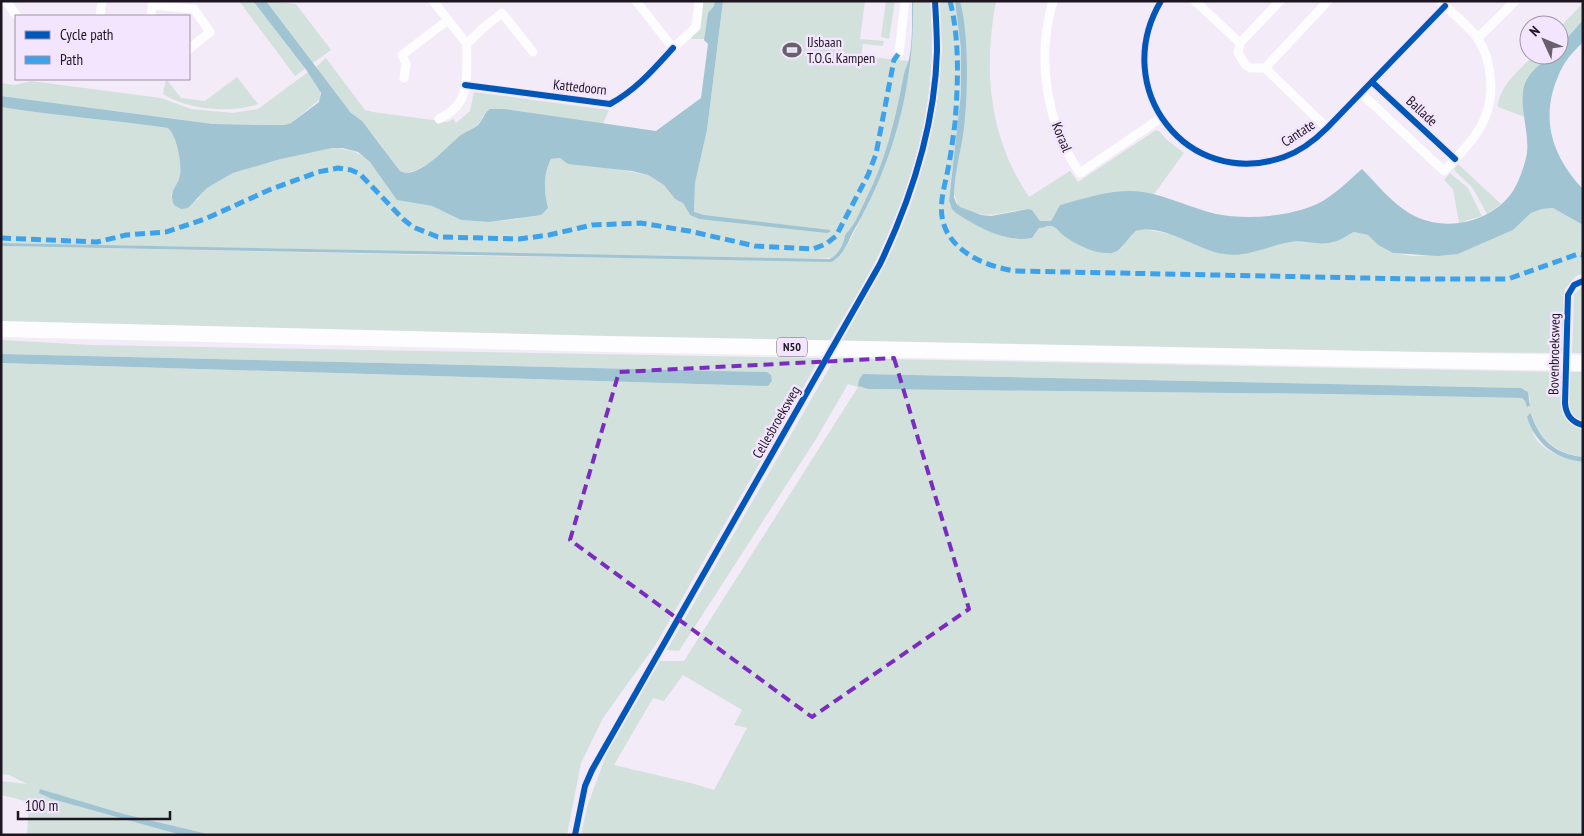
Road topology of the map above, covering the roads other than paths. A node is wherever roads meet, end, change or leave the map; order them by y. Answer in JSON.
{"nodes":[{"id":1,"x":6,"y":1,"type":"edge"},
{"id":2,"x":102,"y":1,"type":"edge"},
{"id":3,"x":434,"y":1,"type":"edge"},
{"id":4,"x":636,"y":1,"type":"edge"},
{"id":5,"x":699,"y":1,"type":"edge"},
{"id":6,"x":905,"y":1,"type":"edge"},
{"id":7,"x":935,"y":1,"type":"edge"},
{"id":8,"x":1053,"y":1,"type":"edge"},
{"id":9,"x":1161,"y":1,"type":"edge"},
{"id":10,"x":1195,"y":1,"type":"edge"},
{"id":11,"x":1280,"y":1,"type":"edge"},
{"id":12,"x":1328,"y":1,"type":"edge"},
{"id":13,"x":1515,"y":1,"type":"edge"},
{"id":14,"x":1443,"y":4,"type":"edge"},
{"id":15,"x":16,"y":15,"type":"edge"},
{"id":16,"x":99,"y":15,"type":"edge"},
{"id":17,"x":151,"y":15,"type":"edge"},
{"id":18,"x":448,"y":20,"type":"junction"},
{"id":19,"x":1478,"y":38,"type":"junction"},
{"id":20,"x":1240,"y":43,"type":"junction"},
{"id":21,"x":467,"y":44,"type":"junction"},
{"id":22,"x":190,"y":47,"type":"edge"},
{"id":23,"x":673,"y":48,"type":"junction"},
{"id":24,"x":533,"y":52,"type":"dead end"},
{"id":25,"x":898,"y":53,"type":"dead end"},
{"id":26,"x":1265,"y":68,"type":"junction"},
{"id":27,"x":404,"y":78,"type":"dead end"},
{"id":28,"x":465,"y":85,"type":"junction"},
{"id":29,"x":1361,"y":93,"type":"junction"},
{"id":30,"x":1161,"y":118,"type":"junction"},
{"id":31,"x":439,"y":119,"type":"dead end"},
{"id":32,"x":1328,"y":128,"type":"junction"},
{"id":33,"x":1,"y":329,"type":"edge"},
{"id":34,"x":1,"y":335,"type":"edge"},
{"id":35,"x":1583,"y":363,"type":"edge"},
{"id":36,"x":1583,"y":369,"type":"edge"},
{"id":37,"x":575,"y":835,"type":"edge"}],
"edges":[{"from":1,"to":15,"type":"street"},
{"from":2,"to":16,"type":"street"},
{"from":3,"to":18,"type":"street"},
{"from":4,"to":23,"type":"street"},
{"from":5,"to":23,"type":"street","name":"Kattedoorn"},
{"from":6,"to":25,"type":"street"},
{"from":7,"to":37,"type":"street","name":"Cellesbroeksweg"},
{"from":8,"to":30,"type":"street","name":"Koraal"},
{"from":9,"to":30,"type":"street","name":"Cantate"},
{"from":10,"to":20,"type":"street"},
{"from":11,"to":20,"type":"street"},
{"from":12,"to":26,"type":"street"},
{"from":13,"to":19,"type":"street"},
{"from":14,"to":19,"type":"street","name":"Ballade"},
{"from":14,"to":29,"type":"street","name":"Cantate"},
{"from":17,"to":22,"type":"street"},
{"from":18,"to":21,"type":"street"},
{"from":18,"to":27,"type":"street"},
{"from":19,"to":29,"type":"street","name":"Ballade"},
{"from":20,"to":26,"type":"street"},
{"from":21,"to":24,"type":"street"},
{"from":21,"to":28,"type":"street"},
{"from":23,"to":28,"type":"street","name":"Kattedoorn"},
{"from":26,"to":32,"type":"street"},
{"from":28,"to":31,"type":"street"},
{"from":29,"to":32,"type":"street","name":"Cantate"},
{"from":30,"to":32,"type":"street","name":"Cantate"},
{"from":33,"to":35,"type":"highway","number":"N50"},
{"from":34,"to":36,"type":"highway","number":"N50"}]}
